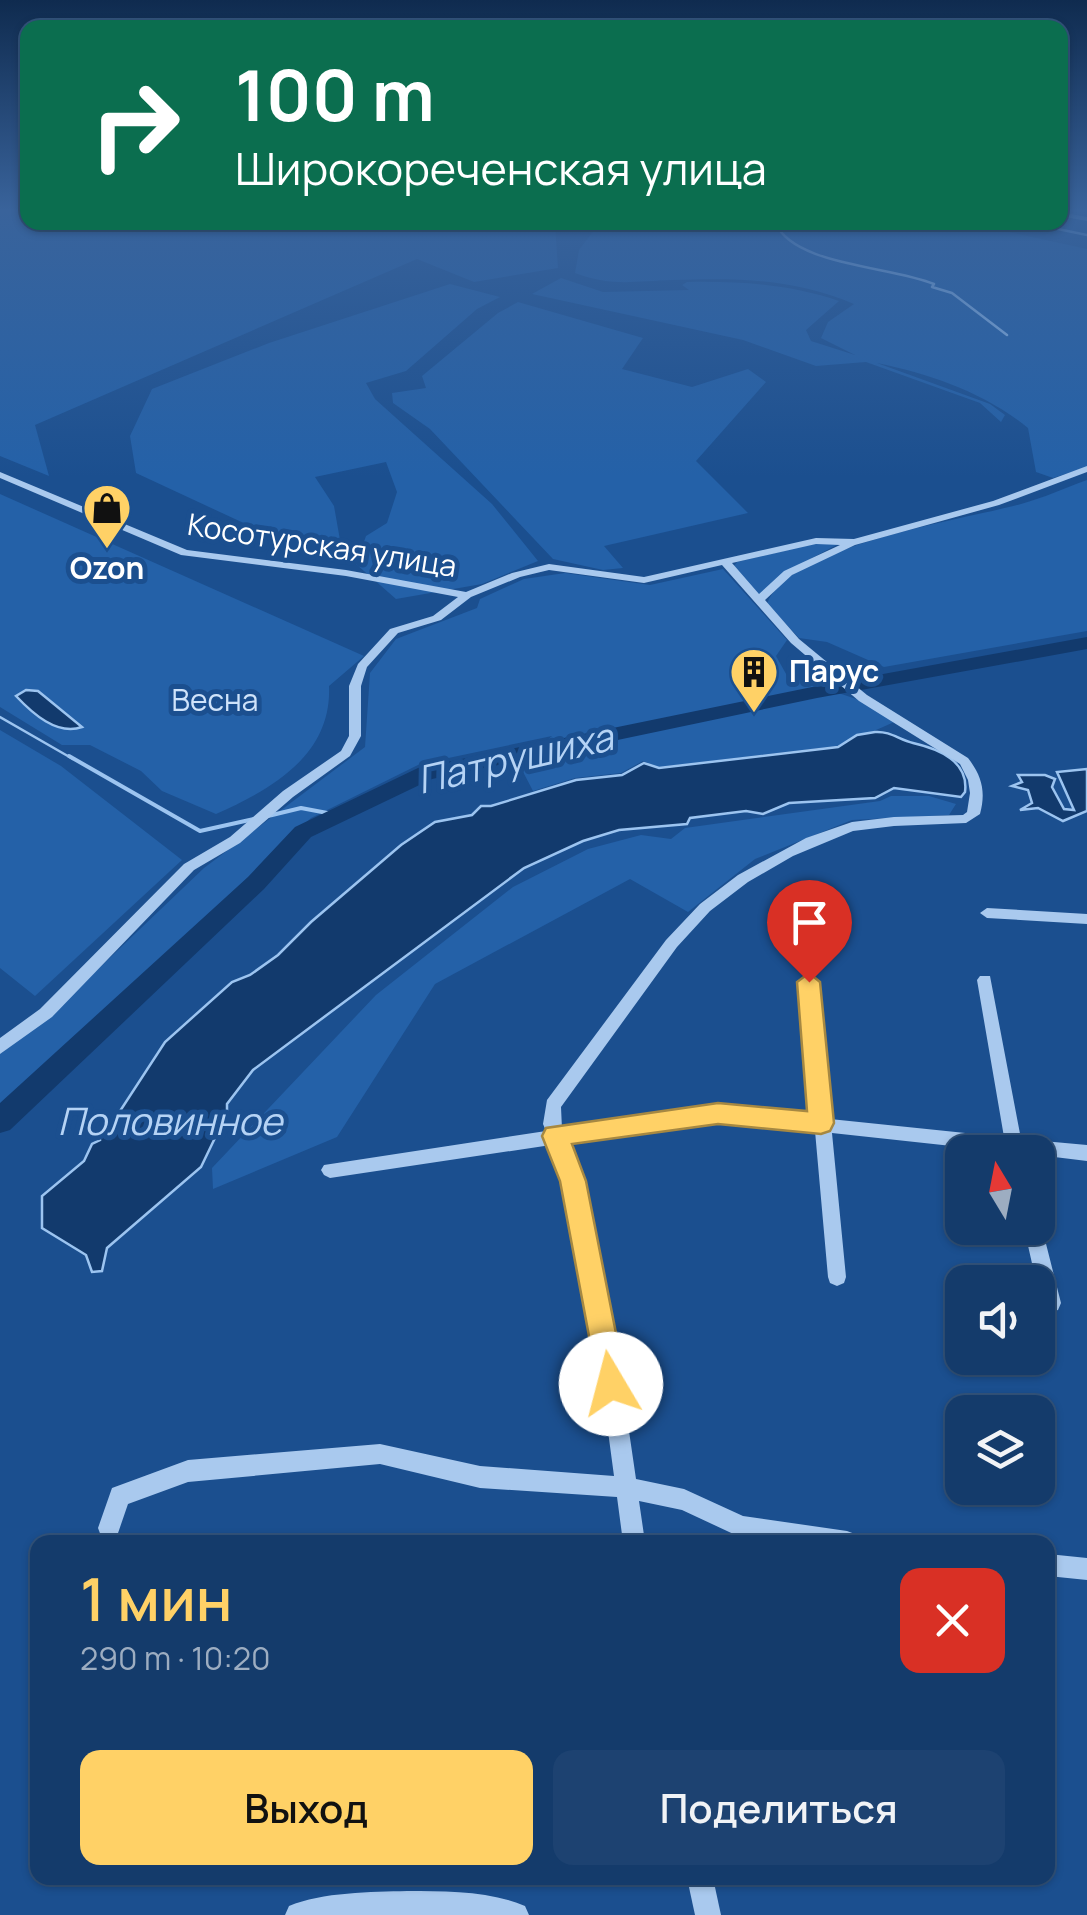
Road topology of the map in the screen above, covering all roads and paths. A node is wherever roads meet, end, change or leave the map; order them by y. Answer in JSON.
{"nodes":[{"id":1,"x":1087,"y":470,"type":"edge"},
{"id":2,"x":0,"y":475,"type":"edge"},
{"id":3,"x":854,"y":542,"type":"junction"},
{"id":4,"x":726,"y":563,"type":"junction"},
{"id":5,"x":467,"y":595,"type":"junction"},
{"id":6,"x":758,"y":602,"type":"junction"},
{"id":7,"x":986,"y":913,"type":"dead end"},
{"id":8,"x":1087,"y":918,"type":"edge"},
{"id":9,"x":985,"y":980,"type":"dead end"},
{"id":10,"x":809,"y":982,"type":"dead end"},
{"id":11,"x":0,"y":1047,"type":"edge"},
{"id":12,"x":821,"y":1123,"type":"junction"},
{"id":13,"x":1012,"y":1135,"type":"edge"},
{"id":14,"x":555,"y":1136,"type":"junction"},
{"id":15,"x":945,"y":1140,"type":"edge"},
{"id":16,"x":1055,"y":1152,"type":"edge"},
{"id":17,"x":1087,"y":1153,"type":"edge"},
{"id":18,"x":330,"y":1170,"type":"dead end"},
{"id":19,"x":837,"y":1277,"type":"dead end"},
{"id":20,"x":623,"y":1487,"type":"junction"},
{"id":21,"x":109,"y":1528,"type":"dead end"},
{"id":22,"x":633,"y":1535,"type":"edge"},
{"id":23,"x":794,"y":1535,"type":"edge"},
{"id":24,"x":1055,"y":1566,"type":"edge"},
{"id":25,"x":1087,"y":1570,"type":"edge"},
{"id":26,"x":702,"y":1885,"type":"edge"},
{"id":27,"x":400,"y":1909,"type":"edge"},
{"id":28,"x":298,"y":1915,"type":"edge"},
{"id":29,"x":516,"y":1915,"type":"edge"},
{"id":30,"x":708,"y":1915,"type":"edge"}],
"edges":[{"from":1,"to":3,"type":"street"},
{"from":2,"to":5,"type":"street","name":"Косотурская улица"},
{"from":3,"to":4,"type":"street","name":"Косотурская улица"},
{"from":3,"to":6,"type":"street"},
{"from":4,"to":5,"type":"street","name":"Косотурская улица"},
{"from":4,"to":6,"type":"street"},
{"from":5,"to":11,"type":"street"},
{"from":6,"to":14,"type":"street"},
{"from":7,"to":8,"type":"street"},
{"from":9,"to":13,"type":"street"},
{"from":10,"to":12,"type":"street"},
{"from":12,"to":14,"type":"street"},
{"from":12,"to":15,"type":"street"},
{"from":12,"to":19,"type":"street"},
{"from":14,"to":18,"type":"street"},
{"from":14,"to":20,"type":"street"},
{"from":16,"to":17,"type":"street"},
{"from":20,"to":21,"type":"street"},
{"from":20,"to":22,"type":"street"},
{"from":20,"to":23,"type":"street"},
{"from":24,"to":25,"type":"street"},
{"from":26,"to":30,"type":"street"},
{"from":27,"to":28,"type":"street"},
{"from":27,"to":29,"type":"street"}]}
